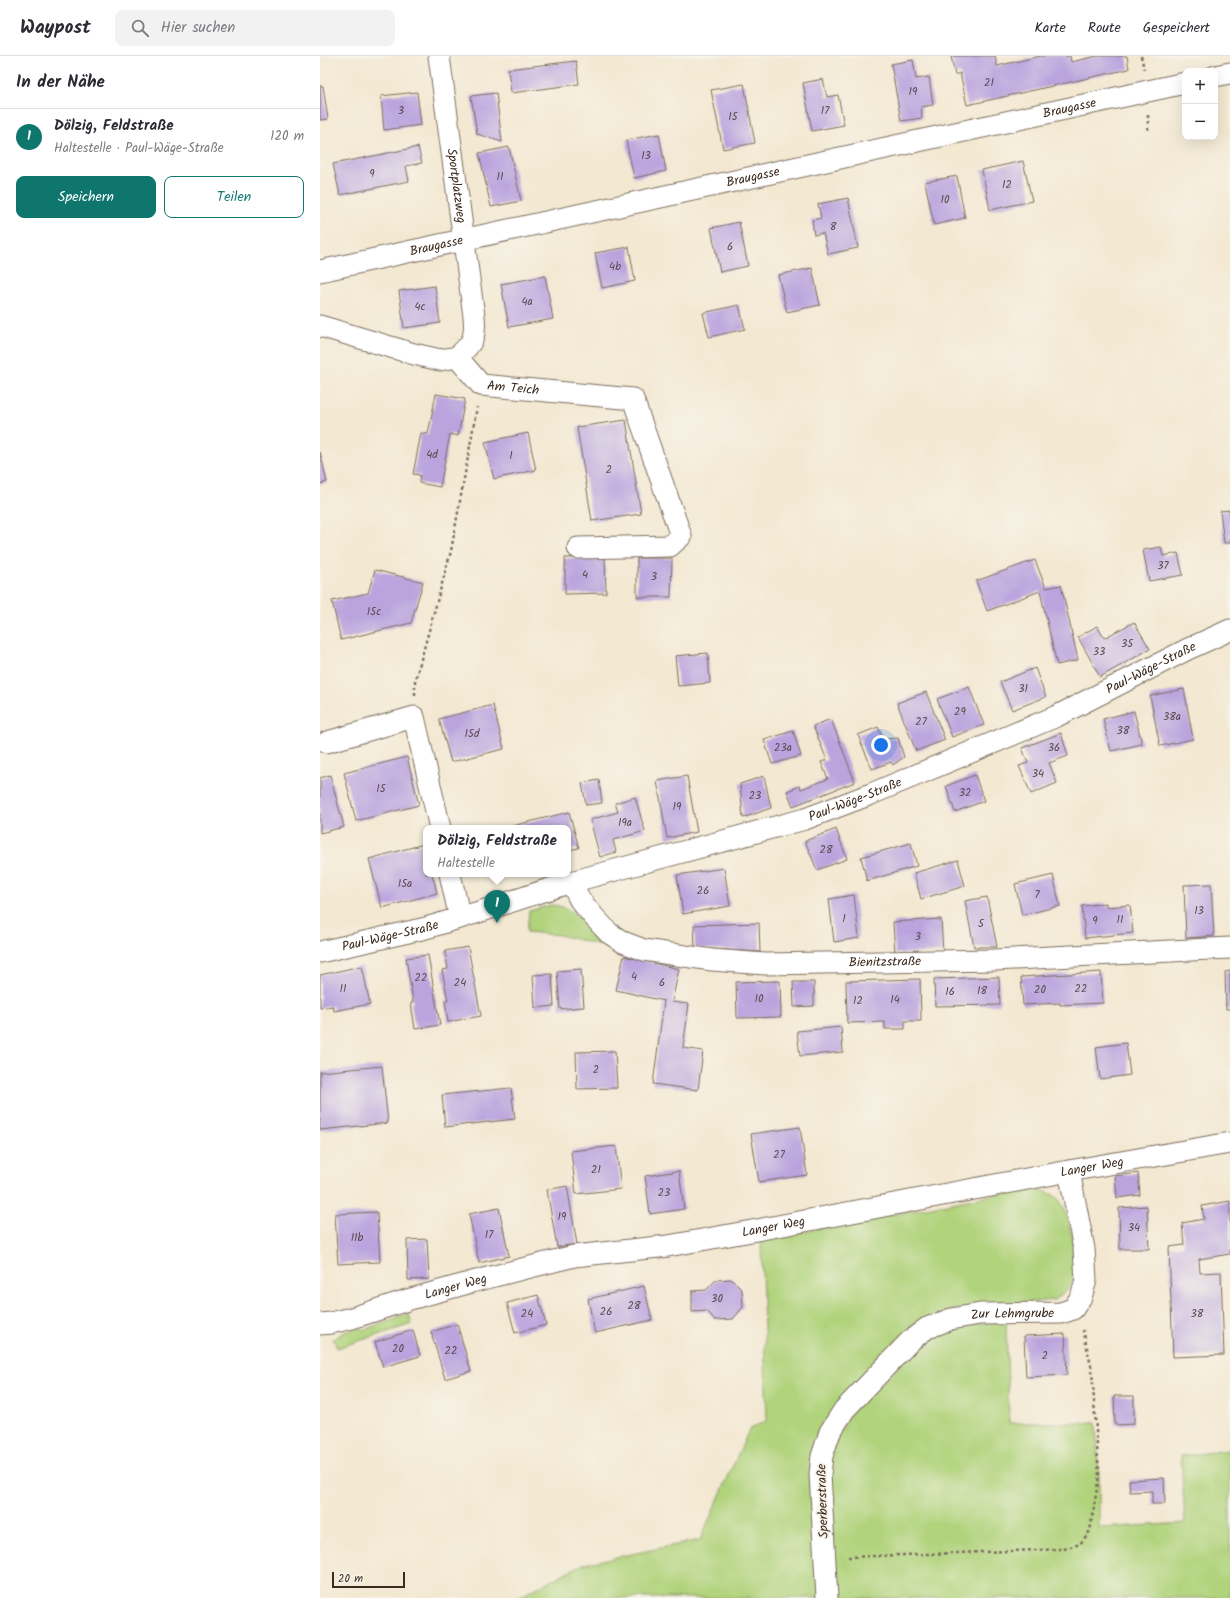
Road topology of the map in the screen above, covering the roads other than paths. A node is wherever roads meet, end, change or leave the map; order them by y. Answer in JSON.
{"nodes":[{"id":1,"x":439,"y":56,"type":"edge"},
{"id":2,"x":1230,"y":73,"type":"edge"},
{"id":3,"x":1218,"y":75,"type":"edge"},
{"id":4,"x":1182,"y":84,"type":"edge"},
{"id":5,"x":464,"y":241,"type":"junction"},
{"id":6,"x":320,"y":271,"type":"edge"},
{"id":7,"x":320,"y":326,"type":"edge"},
{"id":8,"x":457,"y":358,"type":"junction"},
{"id":9,"x":578,"y":548,"type":"dead end"},
{"id":10,"x":1230,"y":630,"type":"edge"},
{"id":11,"x":327,"y":742,"type":"dead end"},
{"id":12,"x":439,"y":825,"type":"edge"},
{"id":13,"x":451,"y":877,"type":"edge"},
{"id":14,"x":571,"y":882,"type":"junction"},
{"id":15,"x":460,"y":918,"type":"junction"},
{"id":16,"x":1230,"y":948,"type":"edge"},
{"id":17,"x":320,"y":952,"type":"edge"},
{"id":18,"x":1230,"y":1143,"type":"edge"},
{"id":19,"x":1069,"y":1171,"type":"junction"},
{"id":20,"x":320,"y":1324,"type":"edge"},
{"id":21,"x":844,"y":1410,"type":"joint"},
{"id":22,"x":827,"y":1598,"type":"edge"}],
"edges":[{"from":1,"to":5,"type":"street","name":"Sportplatzweg"},
{"from":2,"to":3,"type":"street"},
{"from":4,"to":5,"type":"street","name":"Braugasse"},
{"from":5,"to":6,"type":"street","name":"Braugasse"},
{"from":5,"to":8,"type":"street","name":"Sportplatzweg"},
{"from":7,"to":8,"type":"street"},
{"from":8,"to":9,"type":"street","name":"Am Teich"},
{"from":10,"to":14,"type":"street","name":"Paul-Wäge-Straße"},
{"from":11,"to":12,"type":"street"},
{"from":13,"to":15,"type":"street"},
{"from":14,"to":15,"type":"street","name":"Paul-Wäge-Straße"},
{"from":14,"to":16,"type":"street","name":"Bienitzstraße"},
{"from":15,"to":17,"type":"street","name":"Paul-Wäge-Straße"},
{"from":18,"to":19,"type":"street","name":"Langer Weg"},
{"from":19,"to":20,"type":"street","name":"Langer Weg"},
{"from":19,"to":21,"type":"street","name":"Zur Lehmgrube"},
{"from":21,"to":22,"type":"street","name":"Sperberstraße"}]}
